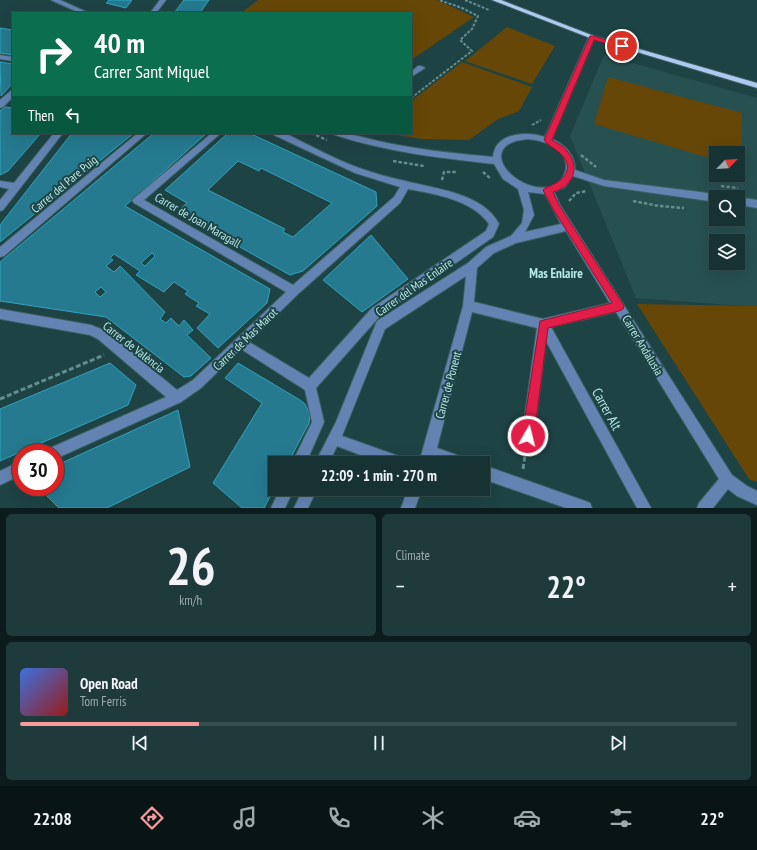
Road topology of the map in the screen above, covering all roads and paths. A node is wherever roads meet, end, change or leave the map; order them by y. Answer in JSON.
{"nodes":[{"id":1,"x":54,"y":0,"type":"edge"},
{"id":2,"x":163,"y":0,"type":"edge"},
{"id":3,"x":439,"y":0,"type":"edge"},
{"id":4,"x":495,"y":0,"type":"edge"},
{"id":5,"x":84,"y":12,"type":"edge"},
{"id":6,"x":154,"y":12,"type":"edge"},
{"id":7,"x":592,"y":37,"type":"junction"},
{"id":8,"x":0,"y":57,"type":"edge"},
{"id":9,"x":12,"y":59,"type":"edge"},
{"id":10,"x":421,"y":68,"type":"dead end"},
{"id":11,"x":412,"y":74,"type":"edge"},
{"id":12,"x":756,"y":85,"type":"edge"},
{"id":13,"x":12,"y":93,"type":"edge"},
{"id":14,"x":412,"y":97,"type":"edge"},
{"id":15,"x":1,"y":103,"type":"edge"},
{"id":16,"x":12,"y":103,"type":"edge"},
{"id":17,"x":544,"y":116,"type":"dead end"},
{"id":18,"x":529,"y":126,"type":"dead end"},
{"id":19,"x":58,"y":134,"type":"edge"},
{"id":20,"x":142,"y":134,"type":"edge"},
{"id":21,"x":216,"y":134,"type":"edge"},
{"id":22,"x":279,"y":134,"type":"edge"},
{"id":23,"x":312,"y":134,"type":"edge"},
{"id":24,"x":342,"y":134,"type":"edge"},
{"id":25,"x":548,"y":140,"type":"junction"},
{"id":26,"x":329,"y":141,"type":"dead end"},
{"id":27,"x":578,"y":151,"type":"dead end"},
{"id":28,"x":390,"y":160,"type":"dead end"},
{"id":29,"x":497,"y":160,"type":"junction"},
{"id":30,"x":588,"y":162,"type":"dead end"},
{"id":31,"x":426,"y":166,"type":"dead end"},
{"id":32,"x":480,"y":169,"type":"dead end"},
{"id":33,"x":456,"y":172,"type":"dead end"},
{"id":34,"x":571,"y":172,"type":"junction"},
{"id":35,"x":0,"y":184,"type":"edge"},
{"id":36,"x":497,"y":184,"type":"dead end"},
{"id":37,"x":406,"y":185,"type":"junction"},
{"id":38,"x":16,"y":187,"type":"junction"},
{"id":39,"x":522,"y":187,"type":"junction"},
{"id":40,"x":430,"y":189,"type":"junction"},
{"id":41,"x":548,"y":190,"type":"junction"},
{"id":42,"x":591,"y":192,"type":"dead end"},
{"id":43,"x":709,"y":197,"type":"edge"},
{"id":44,"x":745,"y":202,"type":"edge"},
{"id":45,"x":757,"y":204,"type":"edge"},
{"id":46,"x":0,"y":207,"type":"edge"},
{"id":47,"x":556,"y":207,"type":"junction"},
{"id":48,"x":568,"y":226,"type":"junction"},
{"id":49,"x":514,"y":239,"type":"junction"},
{"id":50,"x":0,"y":253,"type":"edge"},
{"id":51,"x":472,"y":266,"type":"junction"},
{"id":52,"x":294,"y":291,"type":"junction"},
{"id":53,"x":468,"y":306,"type":"junction"},
{"id":54,"x":619,"y":306,"type":"junction"},
{"id":55,"x":0,"y":314,"type":"edge"},
{"id":56,"x":543,"y":324,"type":"junction"},
{"id":57,"x":241,"y":343,"type":"junction"},
{"id":58,"x":119,"y":349,"type":"junction"},
{"id":59,"x":310,"y":386,"type":"junction"},
{"id":60,"x":176,"y":398,"type":"junction"},
{"id":61,"x":0,"y":399,"type":"edge"},
{"id":62,"x":528,"y":436,"type":"joint"},
{"id":63,"x":334,"y":439,"type":"junction"},
{"id":64,"x":64,"y":449,"type":"edge"},
{"id":65,"x":302,"y":456,"type":"edge"},
{"id":66,"x":326,"y":456,"type":"edge"},
{"id":67,"x":380,"y":456,"type":"edge"},
{"id":68,"x":428,"y":456,"type":"edge"},
{"id":69,"x":12,"y":472,"type":"edge"},
{"id":70,"x":490,"y":475,"type":"edge"},
{"id":71,"x":0,"y":478,"type":"edge"},
{"id":72,"x":727,"y":480,"type":"junction"},
{"id":73,"x":520,"y":486,"type":"junction"},
{"id":74,"x":284,"y":496,"type":"edge"},
{"id":75,"x":307,"y":496,"type":"edge"},
{"id":76,"x":412,"y":496,"type":"edge"},
{"id":77,"x":757,"y":498,"type":"edge"},
{"id":78,"x":278,"y":508,"type":"edge"},
{"id":79,"x":301,"y":508,"type":"edge"},
{"id":80,"x":408,"y":508,"type":"edge"},
{"id":81,"x":585,"y":508,"type":"edge"},
{"id":82,"x":644,"y":508,"type":"edge"},
{"id":83,"x":704,"y":508,"type":"edge"}],
"edges":[{"from":1,"to":5,"type":"street"},
{"from":2,"to":6,"type":"street"},
{"from":3,"to":14,"type":"path"},
{"from":4,"to":7,"type":"main road"},
{"from":7,"to":12,"type":"main road"},
{"from":7,"to":25,"type":"street"},
{"from":8,"to":9,"type":"street"},
{"from":10,"to":11,"type":"street"},
{"from":13,"to":15,"type":"street"},
{"from":15,"to":16,"type":"street"},
{"from":17,"to":18,"type":"path"},
{"from":19,"to":38,"type":"street"},
{"from":20,"to":50,"type":"street","name":"Carrer del Pare Puig"},
{"from":21,"to":52,"type":"street","name":"Carrer de Joan Maragall"},
{"from":22,"to":37,"type":"street","name":"Carrer del Mas Enlaire"},
{"from":23,"to":26,"type":"path"},
{"from":24,"to":29,"type":"street"},
{"from":25,"to":29,"type":"street"},
{"from":25,"to":34,"type":"street"},
{"from":27,"to":30,"type":"path"},
{"from":28,"to":31,"type":"path"},
{"from":29,"to":39,"type":"street"},
{"from":32,"to":36,"type":"path"},
{"from":33,"to":40,"type":"path"},
{"from":34,"to":41,"type":"street"},
{"from":34,"to":43,"type":"street"},
{"from":35,"to":38,"type":"street"},
{"from":37,"to":40,"type":"street","name":"Carrer del Mas Enlaire"},
{"from":37,"to":52,"type":"street","name":"Carrer de Mas Marot"},
{"from":38,"to":46,"type":"street"},
{"from":39,"to":41,"type":"street"},
{"from":39,"to":49,"type":"street","name":"Carrer del Mas Enlaire"},
{"from":40,"to":59,"type":"street","name":"Carrer del Mas Enlaire"},
{"from":41,"to":47,"type":"street","name":"Carrer Andalusia"},
{"from":42,"to":47,"type":"path"},
{"from":44,"to":45,"type":"street"},
{"from":47,"to":48,"type":"street","name":"Carrer Andalusia"},
{"from":48,"to":49,"type":"street","name":"Carrer del Mas Enlaire"},
{"from":48,"to":54,"type":"street","name":"Carrer Andalusia"},
{"from":49,"to":51,"type":"street","name":"Carrer del Mas Enlaire"},
{"from":51,"to":53,"type":"street","name":"Carrer de Ponent"},
{"from":51,"to":63,"type":"street","name":"Carrer del Mas Enlaire"},
{"from":52,"to":57,"type":"street","name":"Carrer de Mas Marot"},
{"from":53,"to":56,"type":"street"},
{"from":53,"to":68,"type":"street","name":"Carrer de Ponent"},
{"from":54,"to":56,"type":"street"},
{"from":54,"to":72,"type":"street","name":"Carrer Andalusia"},
{"from":55,"to":58,"type":"street","name":"Carrer de València"},
{"from":56,"to":62,"type":"street"},
{"from":56,"to":82,"type":"street","name":"Carrer Alt"},
{"from":57,"to":59,"type":"street"},
{"from":57,"to":60,"type":"street","name":"Carrer de Mas Marot"},
{"from":58,"to":60,"type":"street","name":"Carrer de València"},
{"from":58,"to":61,"type":"path"},
{"from":59,"to":65,"type":"street"},
{"from":60,"to":64,"type":"street","name":"Carrer de Mas Marot"},
{"from":62,"to":73,"type":"path"},
{"from":63,"to":66,"type":"street","name":"Carrer del Mas Enlaire"},
{"from":63,"to":67,"type":"street"},
{"from":69,"to":71,"type":"street"},
{"from":70,"to":73,"type":"street"},
{"from":72,"to":77,"type":"street","name":"Carrer Andalusia"},
{"from":72,"to":83,"type":"street"},
{"from":73,"to":81,"type":"street"},
{"from":74,"to":78,"type":"street"},
{"from":75,"to":79,"type":"street"},
{"from":76,"to":80,"type":"street"}]}
